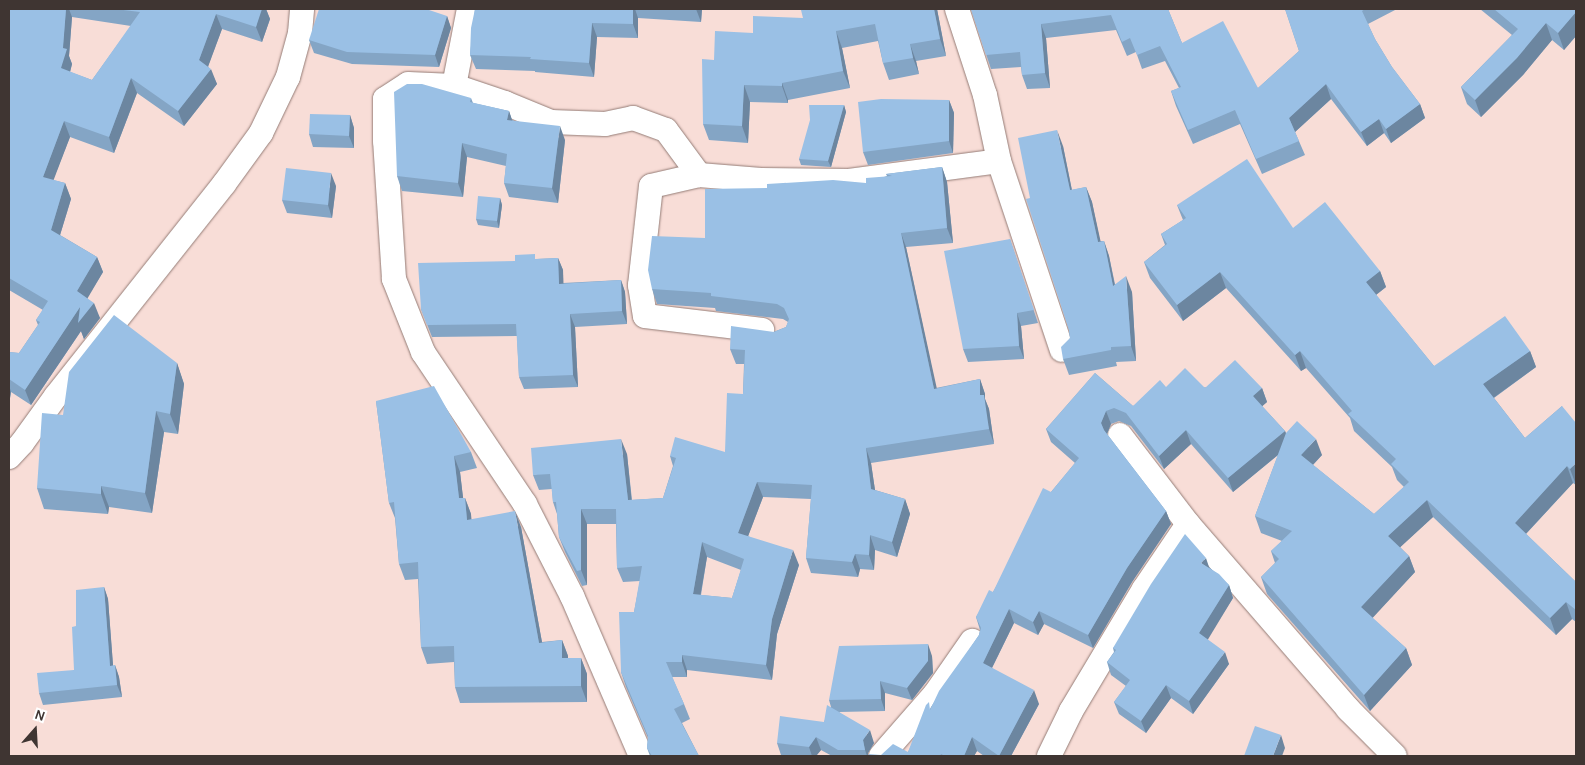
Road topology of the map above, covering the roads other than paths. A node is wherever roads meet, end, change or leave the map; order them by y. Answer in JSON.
{"nodes":[{"id":1,"x":302,"y":9,"type":"edge"},
{"id":2,"x":469,"y":9,"type":"edge"},
{"id":3,"x":957,"y":9,"type":"edge"},
{"id":4,"x":454,"y":86,"type":"junction"},
{"id":5,"x":999,"y":161,"type":"junction"},
{"id":6,"x":699,"y":175,"type":"junction"},
{"id":7,"x":781,"y":333,"type":"edge"},
{"id":8,"x":1062,"y":350,"type":"edge"},
{"id":9,"x":1120,"y":435,"type":"dead end"},
{"id":10,"x":9,"y":457,"type":"edge"},
{"id":11,"x":1188,"y":524,"type":"junction"},
{"id":12,"x":972,"y":641,"type":"edge"},
{"id":13,"x":641,"y":756,"type":"edge"},
{"id":14,"x":881,"y":756,"type":"edge"},
{"id":15,"x":1049,"y":756,"type":"edge"},
{"id":16,"x":1395,"y":756,"type":"edge"}],
"edges":[{"from":1,"to":10,"type":"street"},
{"from":2,"to":4,"type":"street"},
{"from":3,"to":5,"type":"street"},
{"from":4,"to":6,"type":"street"},
{"from":4,"to":13,"type":"street"},
{"from":5,"to":6,"type":"street"},
{"from":5,"to":8,"type":"street"},
{"from":6,"to":7,"type":"street"},
{"from":9,"to":11,"type":"street"},
{"from":11,"to":15,"type":"street"},
{"from":11,"to":16,"type":"street"},
{"from":12,"to":14,"type":"street"}]}
